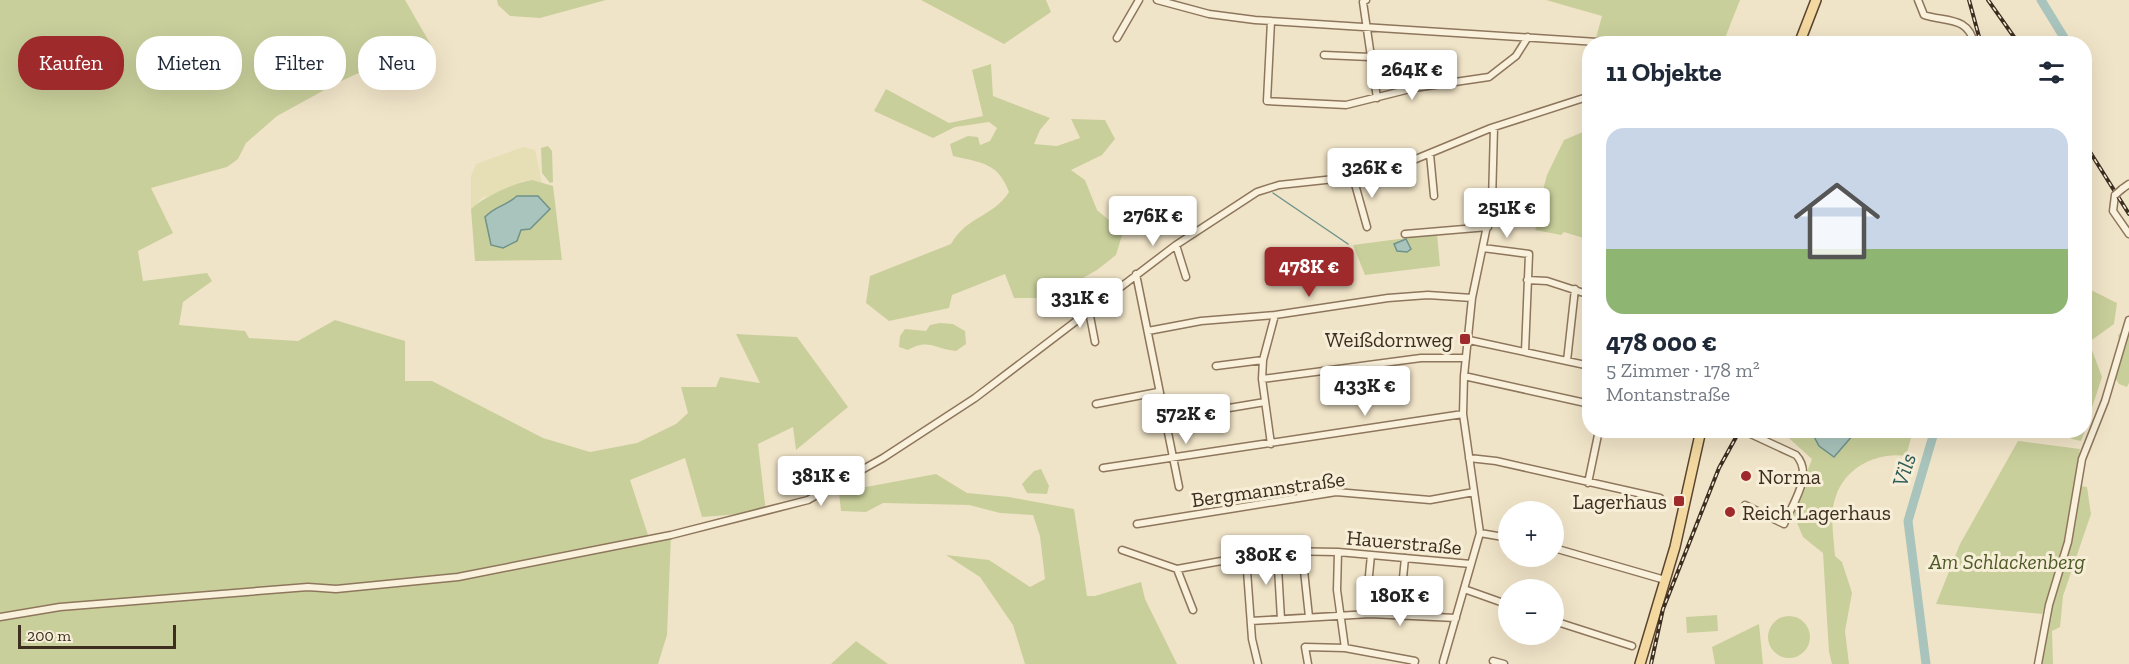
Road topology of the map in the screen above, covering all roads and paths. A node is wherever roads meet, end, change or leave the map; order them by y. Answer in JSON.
{"nodes":[{"id":1,"x":1139,"y":0,"type":"edge"},
{"id":2,"x":1157,"y":0,"type":"edge"},
{"id":3,"x":1366,"y":0,"type":"edge"},
{"id":4,"x":1816,"y":0,"type":"edge"},
{"id":5,"x":1918,"y":0,"type":"edge"},
{"id":6,"x":1271,"y":21,"type":"junction"},
{"id":7,"x":1365,"y":25,"type":"junction"},
{"id":8,"x":1528,"y":36,"type":"junction"},
{"id":9,"x":1802,"y":36,"type":"edge"},
{"id":10,"x":1971,"y":36,"type":"edge"},
{"id":11,"x":1117,"y":38,"type":"dead end"},
{"id":12,"x":1582,"y":40,"type":"edge"},
{"id":13,"x":1324,"y":55,"type":"dead end"},
{"id":14,"x":1370,"y":57,"type":"junction"},
{"id":15,"x":1377,"y":98,"type":"junction"},
{"id":16,"x":1582,"y":99,"type":"edge"},
{"id":17,"x":1494,"y":127,"type":"junction"},
{"id":18,"x":1430,"y":154,"type":"junction"},
{"id":19,"x":1353,"y":177,"type":"junction"},
{"id":20,"x":2129,"y":184,"type":"edge"},
{"id":21,"x":1434,"y":196,"type":"dead end"},
{"id":22,"x":1367,"y":227,"type":"dead end"},
{"id":23,"x":1488,"y":227,"type":"junction"},
{"id":24,"x":1406,"y":234,"type":"dead end"},
{"id":25,"x":2129,"y":234,"type":"edge"},
{"id":26,"x":1176,"y":245,"type":"junction"},
{"id":27,"x":1483,"y":248,"type":"junction"},
{"id":28,"x":1137,"y":274,"type":"junction"},
{"id":29,"x":1186,"y":277,"type":"dead end"},
{"id":30,"x":1527,"y":280,"type":"junction"},
{"id":31,"x":1575,"y":289,"type":"junction"},
{"id":32,"x":1582,"y":292,"type":"edge"},
{"id":33,"x":1472,"y":298,"type":"junction"},
{"id":34,"x":1089,"y":311,"type":"junction"},
{"id":35,"x":1275,"y":315,"type":"junction"},
{"id":36,"x":2129,"y":320,"type":"edge"},
{"id":37,"x":1148,"y":331,"type":"junction"},
{"id":38,"x":1468,"y":340,"type":"junction"},
{"id":39,"x":1095,"y":342,"type":"dead end"},
{"id":40,"x":1525,"y":352,"type":"junction"},
{"id":41,"x":1466,"y":358,"type":"junction"},
{"id":42,"x":1263,"y":360,"type":"junction"},
{"id":43,"x":1567,"y":361,"type":"junction"},
{"id":44,"x":1582,"y":364,"type":"edge"},
{"id":45,"x":1216,"y":366,"type":"dead end"},
{"id":46,"x":1464,"y":376,"type":"junction"},
{"id":47,"x":1262,"y":379,"type":"junction"},
{"id":48,"x":1158,"y":392,"type":"junction"},
{"id":49,"x":1265,"y":402,"type":"junction"},
{"id":50,"x":1582,"y":402,"type":"edge"},
{"id":51,"x":1096,"y":404,"type":"dead end"},
{"id":52,"x":1222,"y":409,"type":"dead end"},
{"id":53,"x":1463,"y":414,"type":"junction"},
{"id":54,"x":2092,"y":434,"type":"edge"},
{"id":55,"x":1597,"y":438,"type":"edge"},
{"id":56,"x":1699,"y":438,"type":"edge"},
{"id":57,"x":1759,"y":438,"type":"edge"},
{"id":58,"x":2090,"y":438,"type":"edge"},
{"id":59,"x":1271,"y":444,"type":"junction"},
{"id":60,"x":1173,"y":459,"type":"junction"},
{"id":61,"x":1469,"y":459,"type":"junction"},
{"id":62,"x":1103,"y":468,"type":"dead end"},
{"id":63,"x":1588,"y":483,"type":"junction"},
{"id":64,"x":1179,"y":488,"type":"dead end"},
{"id":65,"x":1474,"y":492,"type":"junction"},
{"id":66,"x":1660,"y":498,"type":"dead end"},
{"id":67,"x":1745,"y":505,"type":"dead end"},
{"id":68,"x":1137,"y":524,"type":"dead end"},
{"id":69,"x":1480,"y":533,"type":"junction"},
{"id":70,"x":1498,"y":536,"type":"edge"},
{"id":71,"x":1122,"y":550,"type":"dead end"},
{"id":72,"x":1277,"y":551,"type":"junction"},
{"id":73,"x":1564,"y":551,"type":"edge"},
{"id":74,"x":1302,"y":552,"type":"junction"},
{"id":75,"x":1338,"y":552,"type":"junction"},
{"id":76,"x":1371,"y":555,"type":"junction"},
{"id":77,"x":1246,"y":557,"type":"junction"},
{"id":78,"x":1405,"y":558,"type":"junction"},
{"id":79,"x":1471,"y":564,"type":"junction"},
{"id":80,"x":1177,"y":569,"type":"junction"},
{"id":81,"x":1665,"y":580,"type":"junction"},
{"id":82,"x":1464,"y":589,"type":"junction"},
{"id":83,"x":1498,"y":602,"type":"edge"},
{"id":84,"x":1193,"y":610,"type":"dead end"},
{"id":85,"x":1370,"y":614,"type":"junction"},
{"id":86,"x":1340,"y":615,"type":"junction"},
{"id":87,"x":1404,"y":616,"type":"junction"},
{"id":88,"x":0,"y":617,"type":"edge"},
{"id":89,"x":1309,"y":617,"type":"junction"},
{"id":90,"x":1455,"y":618,"type":"junction"},
{"id":91,"x":1281,"y":619,"type":"junction"},
{"id":92,"x":1251,"y":621,"type":"junction"},
{"id":93,"x":1564,"y":624,"type":"edge"},
{"id":94,"x":1632,"y":646,"type":"dead end"},
{"id":95,"x":1345,"y":648,"type":"junction"},
{"id":96,"x":1493,"y":661,"type":"dead end"},
{"id":97,"x":1443,"y":662,"type":"dead end"},
{"id":98,"x":1258,"y":664,"type":"edge"},
{"id":99,"x":1308,"y":664,"type":"edge"},
{"id":100,"x":1414,"y":664,"type":"edge"},
{"id":101,"x":1504,"y":664,"type":"edge"},
{"id":102,"x":1640,"y":664,"type":"edge"},
{"id":103,"x":2038,"y":664,"type":"edge"}],
"edges":[{"from":1,"to":11,"type":"street"},
{"from":2,"to":6,"type":"street"},
{"from":3,"to":7,"type":"street"},
{"from":4,"to":9,"type":"main road"},
{"from":5,"to":10,"type":"street"},
{"from":6,"to":7,"type":"street"},
{"from":6,"to":15,"type":"street"},
{"from":7,"to":8,"type":"street"},
{"from":7,"to":14,"type":"street"},
{"from":8,"to":12,"type":"street"},
{"from":8,"to":15,"type":"street"},
{"from":13,"to":14,"type":"street"},
{"from":14,"to":15,"type":"street"},
{"from":16,"to":17,"type":"street"},
{"from":17,"to":18,"type":"street"},
{"from":17,"to":23,"type":"street"},
{"from":18,"to":19,"type":"street"},
{"from":18,"to":21,"type":"street"},
{"from":19,"to":22,"type":"street"},
{"from":19,"to":26,"type":"street"},
{"from":20,"to":25,"type":"street","bridge":true},
{"from":23,"to":24,"type":"street"},
{"from":23,"to":27,"type":"street"},
{"from":26,"to":28,"type":"street"},
{"from":26,"to":29,"type":"street"},
{"from":27,"to":30,"type":"street"},
{"from":27,"to":33,"type":"street"},
{"from":28,"to":34,"type":"street"},
{"from":28,"to":37,"type":"street"},
{"from":30,"to":31,"type":"street"},
{"from":30,"to":40,"type":"street"},
{"from":31,"to":32,"type":"street"},
{"from":31,"to":43,"type":"street"},
{"from":33,"to":35,"type":"street"},
{"from":33,"to":38,"type":"street"},
{"from":34,"to":39,"type":"street"},
{"from":34,"to":88,"type":"street"},
{"from":35,"to":37,"type":"street"},
{"from":35,"to":42,"type":"street"},
{"from":36,"to":54,"type":"street"},
{"from":37,"to":48,"type":"street"},
{"from":38,"to":40,"type":"street"},
{"from":38,"to":41,"type":"street"},
{"from":40,"to":43,"type":"street"},
{"from":41,"to":46,"type":"street"},
{"from":41,"to":47,"type":"street"},
{"from":42,"to":45,"type":"street"},
{"from":42,"to":47,"type":"street"},
{"from":43,"to":44,"type":"street"},
{"from":46,"to":50,"type":"street"},
{"from":46,"to":53,"type":"street"},
{"from":47,"to":49,"type":"street"},
{"from":48,"to":51,"type":"street"},
{"from":48,"to":60,"type":"street"},
{"from":49,"to":52,"type":"street"},
{"from":49,"to":59,"type":"street"},
{"from":53,"to":59,"type":"street"},
{"from":53,"to":61,"type":"street"},
{"from":55,"to":63,"type":"street"},
{"from":56,"to":81,"type":"main road"},
{"from":57,"to":67,"type":"street"},
{"from":58,"to":103,"type":"street"},
{"from":59,"to":60,"type":"street"},
{"from":60,"to":62,"type":"street"},
{"from":60,"to":64,"type":"street"},
{"from":61,"to":63,"type":"street"},
{"from":61,"to":65,"type":"street"},
{"from":63,"to":66,"type":"street"},
{"from":65,"to":68,"type":"street","name":"Bergmannstraße"},
{"from":65,"to":69,"type":"street"},
{"from":69,"to":70,"type":"street"},
{"from":69,"to":79,"type":"street"},
{"from":71,"to":80,"type":"street","name":"Hauerstraße"},
{"from":72,"to":74,"type":"street","name":"Hauerstraße"},
{"from":72,"to":77,"type":"street","name":"Hauerstraße"},
{"from":72,"to":91,"type":"street"},
{"from":73,"to":81,"type":"street"},
{"from":74,"to":75,"type":"street","name":"Hauerstraße"},
{"from":74,"to":89,"type":"street"},
{"from":75,"to":76,"type":"street","name":"Hauerstraße"},
{"from":75,"to":86,"type":"street"},
{"from":76,"to":78,"type":"street","name":"Hauerstraße"},
{"from":76,"to":85,"type":"street"},
{"from":77,"to":80,"type":"street","name":"Hauerstraße"},
{"from":77,"to":92,"type":"street"},
{"from":78,"to":79,"type":"street","name":"Hauerstraße"},
{"from":78,"to":87,"type":"street"},
{"from":79,"to":82,"type":"street"},
{"from":80,"to":84,"type":"street"},
{"from":81,"to":102,"type":"main road"},
{"from":82,"to":83,"type":"street"},
{"from":82,"to":90,"type":"street"},
{"from":85,"to":86,"type":"street"},
{"from":85,"to":87,"type":"street"},
{"from":86,"to":89,"type":"street"},
{"from":86,"to":95,"type":"street"},
{"from":87,"to":90,"type":"street"},
{"from":89,"to":91,"type":"street"},
{"from":90,"to":97,"type":"street"},
{"from":91,"to":92,"type":"street"},
{"from":92,"to":98,"type":"street"},
{"from":93,"to":94,"type":"street"},
{"from":95,"to":99,"type":"street"},
{"from":95,"to":100,"type":"street"},
{"from":96,"to":101,"type":"street"}]}
